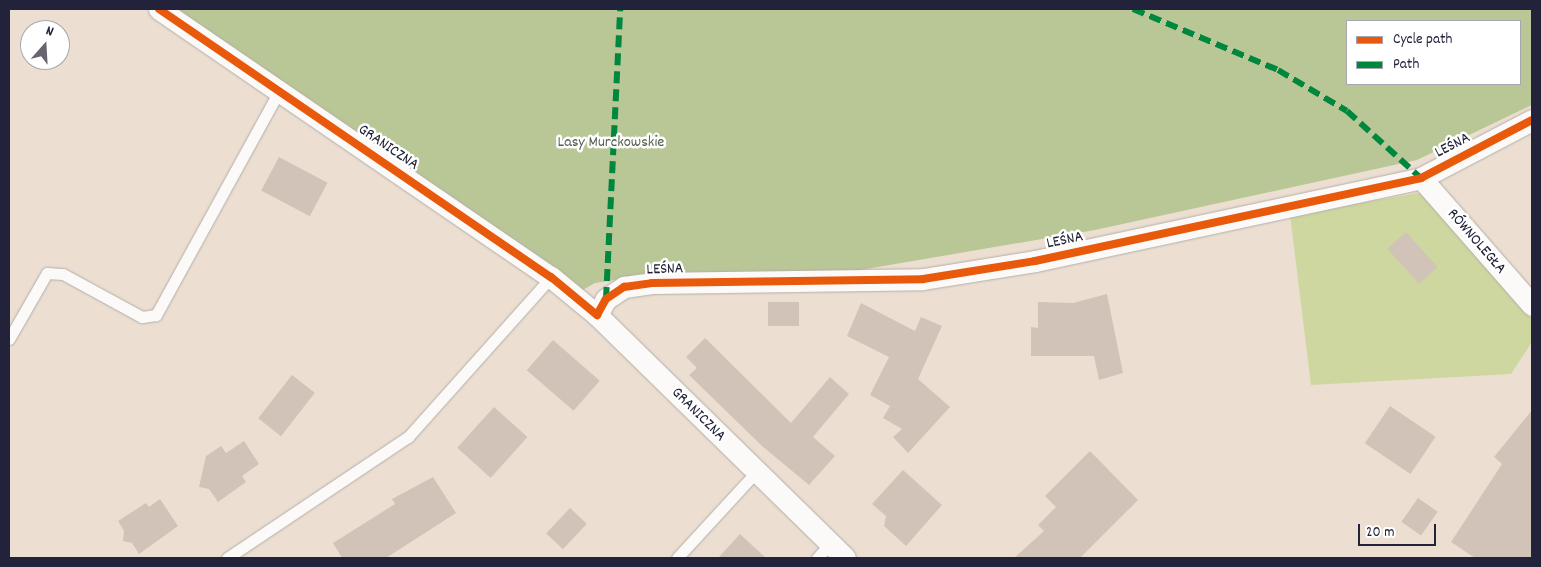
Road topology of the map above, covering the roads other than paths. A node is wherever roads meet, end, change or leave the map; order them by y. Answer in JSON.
{"nodes":[{"id":1,"x":159,"y":9,"type":"edge"},
{"id":2,"x":279,"y":91,"type":"junction"},
{"id":3,"x":1532,"y":120,"type":"edge"},
{"id":4,"x":1421,"y":178,"type":"junction"},
{"id":5,"x":551,"y":277,"type":"junction"},
{"id":6,"x":1532,"y":305,"type":"edge"},
{"id":7,"x":597,"y":316,"type":"junction"},
{"id":8,"x":9,"y":339,"type":"edge"},
{"id":9,"x":756,"y":472,"type":"junction"},
{"id":10,"x":830,"y":553,"type":"edge"},
{"id":11,"x":227,"y":558,"type":"edge"},
{"id":12,"x":677,"y":558,"type":"edge"}],
"edges":[{"from":1,"to":2,"type":"street","name":"GRANICZNA"},
{"from":2,"to":5,"type":"street","name":"GRANICZNA"},
{"from":2,"to":8,"type":"lane"},
{"from":3,"to":4,"type":"street","name":"LEŚNA"},
{"from":4,"to":6,"type":"street","name":"RÓWNOLEGŁA"},
{"from":4,"to":7,"type":"street","name":"LEŚNA"},
{"from":5,"to":7,"type":"street","name":"GRANICZNA"},
{"from":5,"to":11,"type":"lane"},
{"from":7,"to":9,"type":"street","name":"GRANICZNA"},
{"from":9,"to":10,"type":"street","name":"GRANICZNA"},
{"from":9,"to":12,"type":"lane"}]}
